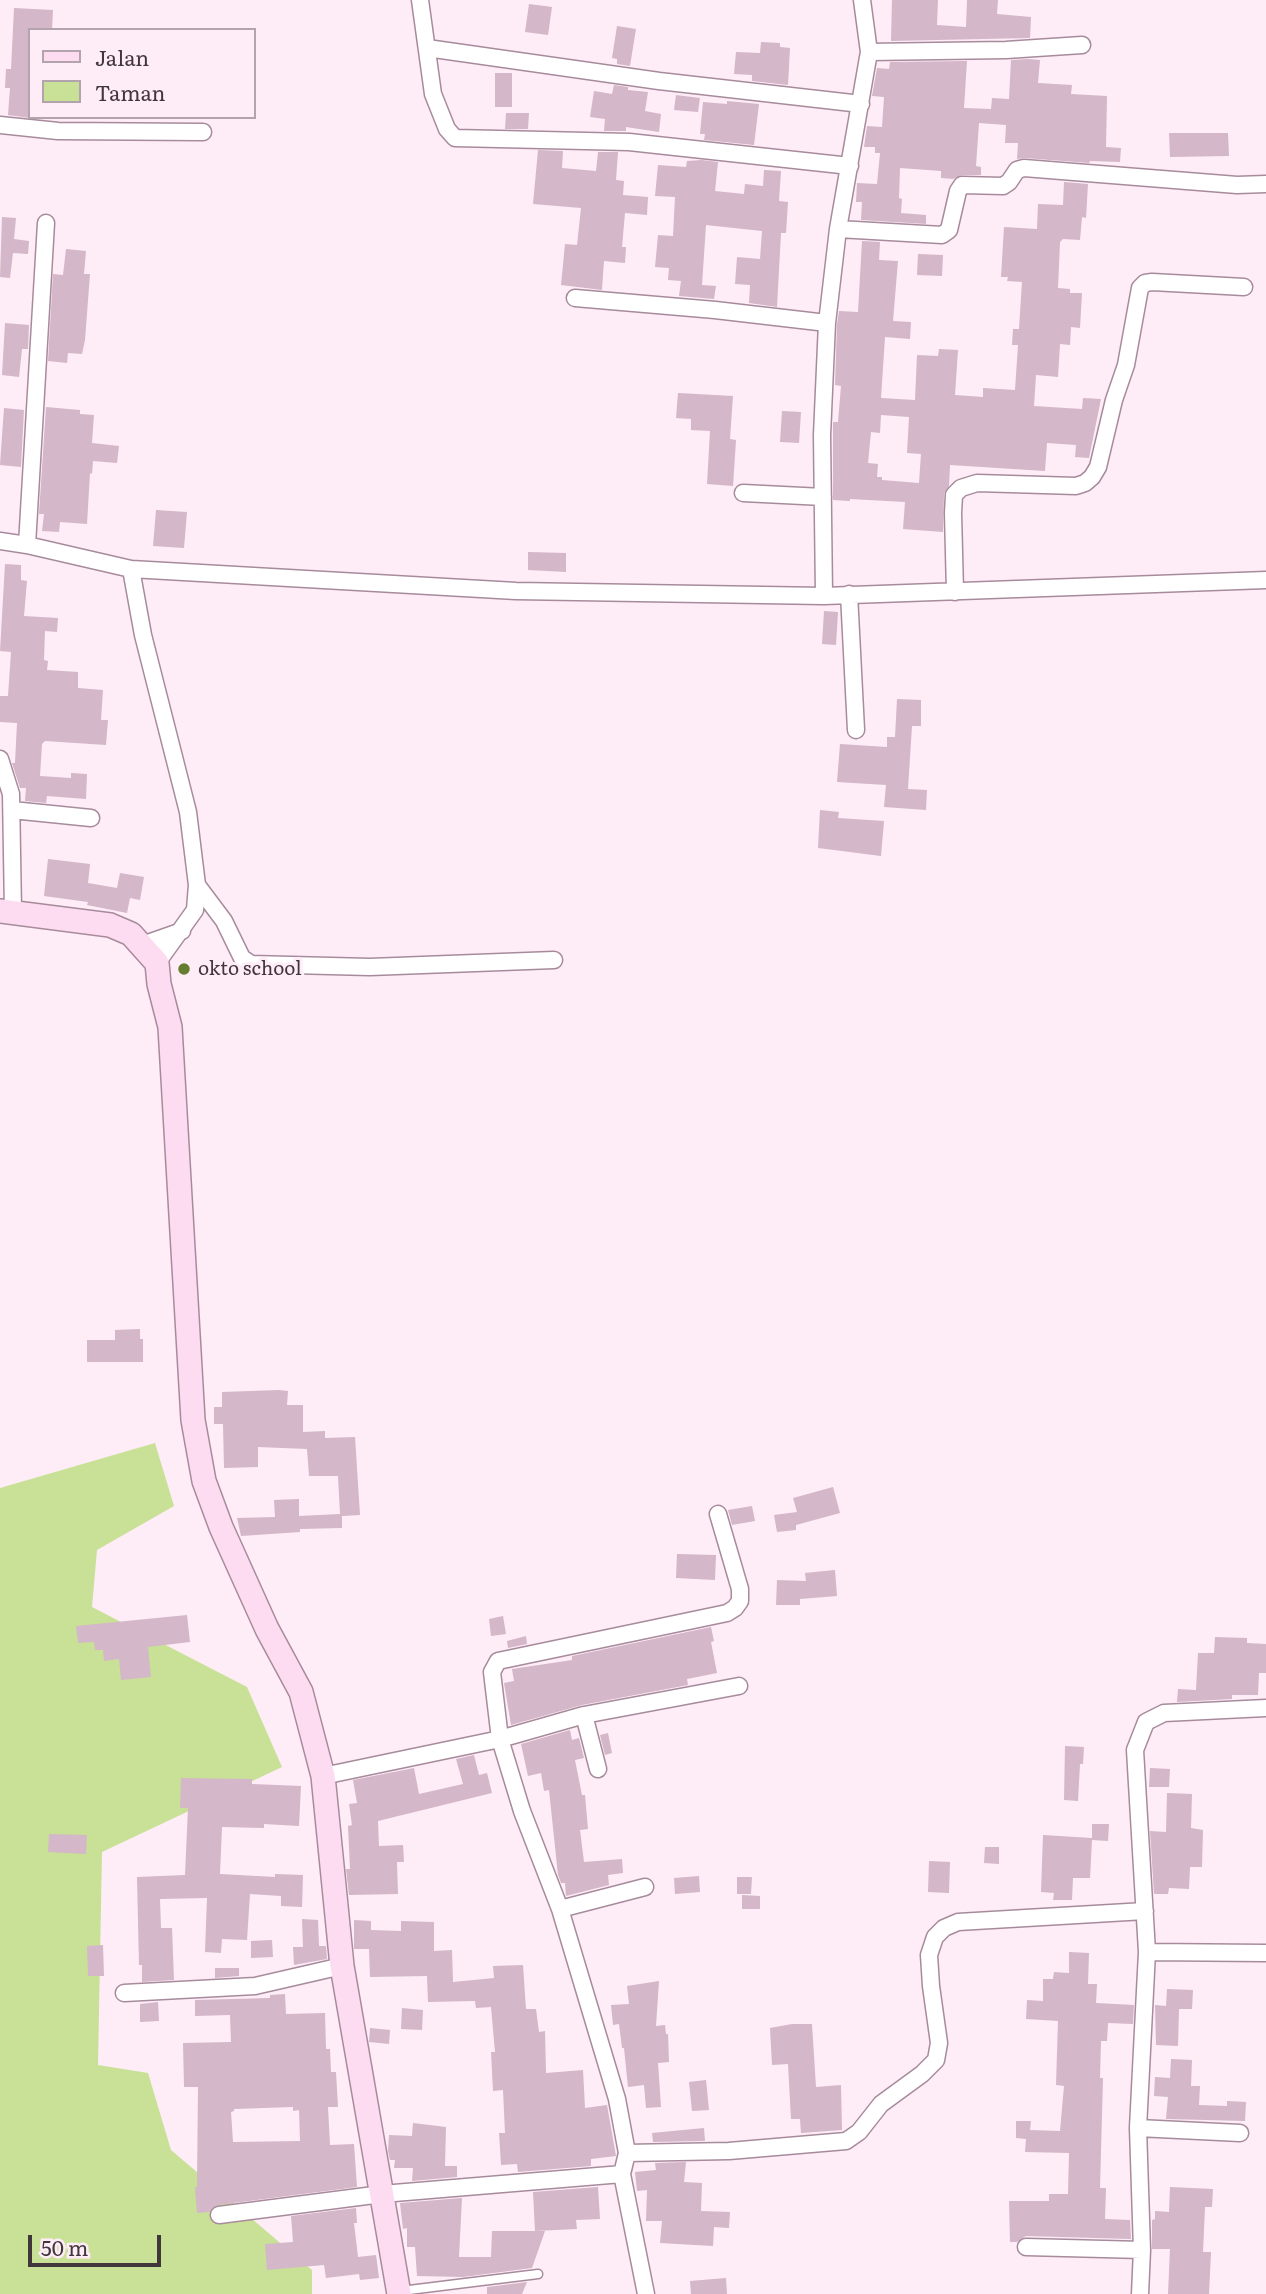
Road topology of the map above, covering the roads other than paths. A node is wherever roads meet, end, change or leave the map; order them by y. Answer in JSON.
{"nodes":[{"id":1,"x":420,"y":0,"type":"edge"},
{"id":2,"x":862,"y":0,"type":"edge"},
{"id":3,"x":1082,"y":45,"type":"dead end"},
{"id":4,"x":427,"y":48,"type":"junction"},
{"id":5,"x":869,"y":52,"type":"junction"},
{"id":6,"x":861,"y":104,"type":"junction"},
{"id":7,"x":0,"y":125,"type":"edge"},
{"id":8,"x":203,"y":132,"type":"dead end"},
{"id":9,"x":850,"y":166,"type":"junction"},
{"id":10,"x":1266,"y":184,"type":"edge"},
{"id":11,"x":46,"y":223,"type":"dead end"},
{"id":12,"x":838,"y":229,"type":"junction"},
{"id":13,"x":1244,"y":286,"type":"dead end"},
{"id":14,"x":575,"y":298,"type":"dead end"},
{"id":15,"x":827,"y":323,"type":"junction"},
{"id":16,"x":743,"y":493,"type":"dead end"},
{"id":17,"x":823,"y":497,"type":"junction"},
{"id":18,"x":0,"y":541,"type":"edge"},
{"id":19,"x":27,"y":545,"type":"junction"},
{"id":20,"x":131,"y":569,"type":"junction"},
{"id":21,"x":1266,"y":580,"type":"edge"},
{"id":22,"x":955,"y":592,"type":"junction"},
{"id":23,"x":849,"y":594,"type":"junction"},
{"id":24,"x":824,"y":596,"type":"junction"},
{"id":25,"x":856,"y":730,"type":"dead end"},
{"id":26,"x":0,"y":759,"type":"edge"},
{"id":27,"x":12,"y":810,"type":"junction"},
{"id":28,"x":91,"y":818,"type":"dead end"},
{"id":29,"x":197,"y":885,"type":"junction"},
{"id":30,"x":6,"y":912,"type":"edge"},
{"id":31,"x":183,"y":931,"type":"junction"},
{"id":32,"x":142,"y":945,"type":"junction"},
{"id":33,"x":554,"y":960,"type":"dead end"},
{"id":34,"x":157,"y":963,"type":"junction"},
{"id":35,"x":718,"y":1514,"type":"dead end"},
{"id":36,"x":739,"y":1686,"type":"dead end"},
{"id":37,"x":1266,"y":1708,"type":"edge"},
{"id":38,"x":584,"y":1715,"type":"junction"},
{"id":39,"x":500,"y":1739,"type":"junction"},
{"id":40,"x":598,"y":1769,"type":"dead end"},
{"id":41,"x":323,"y":1776,"type":"junction"},
{"id":42,"x":645,"y":1887,"type":"dead end"},
{"id":43,"x":560,"y":1909,"type":"junction"},
{"id":44,"x":1144,"y":1911,"type":"junction"},
{"id":45,"x":1147,"y":1952,"type":"junction"},
{"id":46,"x":1266,"y":1953,"type":"edge"},
{"id":47,"x":342,"y":1966,"type":"junction"},
{"id":48,"x":124,"y":1993,"type":"dead end"},
{"id":49,"x":1138,"y":2128,"type":"junction"},
{"id":50,"x":1240,"y":2133,"type":"dead end"},
{"id":51,"x":626,"y":2153,"type":"junction"},
{"id":52,"x":622,"y":2175,"type":"junction"},
{"id":53,"x":383,"y":2194,"type":"junction"},
{"id":54,"x":219,"y":2215,"type":"dead end"},
{"id":55,"x":1026,"y":2247,"type":"dead end"},
{"id":56,"x":1142,"y":2250,"type":"junction"},
{"id":57,"x":538,"y":2274,"type":"dead end"},
{"id":58,"x":398,"y":2293,"type":"edge"},
{"id":59,"x":646,"y":2294,"type":"edge"},
{"id":60,"x":1140,"y":2294,"type":"edge"}],
"edges":[{"from":1,"to":4,"type":"street"},
{"from":2,"to":5,"type":"street"},
{"from":3,"to":5,"type":"street"},
{"from":4,"to":6,"type":"street"},
{"from":4,"to":9,"type":"street"},
{"from":5,"to":6,"type":"street"},
{"from":6,"to":9,"type":"street"},
{"from":7,"to":8,"type":"street"},
{"from":9,"to":12,"type":"street"},
{"from":10,"to":12,"type":"street"},
{"from":11,"to":19,"type":"street"},
{"from":12,"to":15,"type":"street"},
{"from":13,"to":22,"type":"street"},
{"from":14,"to":15,"type":"street"},
{"from":15,"to":17,"type":"street"},
{"from":16,"to":17,"type":"street"},
{"from":17,"to":24,"type":"street"},
{"from":18,"to":19,"type":"street"},
{"from":19,"to":20,"type":"street"},
{"from":20,"to":24,"type":"street"},
{"from":20,"to":29,"type":"street"},
{"from":21,"to":22,"type":"street"},
{"from":22,"to":23,"type":"street"},
{"from":23,"to":24,"type":"street"},
{"from":23,"to":25,"type":"street"},
{"from":26,"to":27,"type":"street"},
{"from":27,"to":28,"type":"street"},
{"from":27,"to":30,"type":"street"},
{"from":29,"to":31,"type":"street"},
{"from":29,"to":33,"type":"street"},
{"from":30,"to":32,"type":"main road"},
{"from":31,"to":32,"type":"street"},
{"from":31,"to":34,"type":"street"},
{"from":32,"to":34,"type":"main road"},
{"from":34,"to":41,"type":"main road"},
{"from":35,"to":39,"type":"street"},
{"from":36,"to":38,"type":"street"},
{"from":37,"to":44,"type":"street"},
{"from":38,"to":39,"type":"street"},
{"from":38,"to":40,"type":"street"},
{"from":39,"to":41,"type":"street"},
{"from":39,"to":43,"type":"street"},
{"from":41,"to":47,"type":"main road"},
{"from":42,"to":43,"type":"street"},
{"from":43,"to":51,"type":"street"},
{"from":44,"to":45,"type":"street"},
{"from":44,"to":51,"type":"street"},
{"from":45,"to":46,"type":"street"},
{"from":45,"to":49,"type":"street"},
{"from":47,"to":48,"type":"street"},
{"from":47,"to":53,"type":"main road"},
{"from":49,"to":50,"type":"street"},
{"from":49,"to":56,"type":"street"},
{"from":51,"to":52,"type":"street"},
{"from":52,"to":53,"type":"street"},
{"from":52,"to":59,"type":"street"},
{"from":53,"to":54,"type":"street"},
{"from":53,"to":58,"type":"main road"},
{"from":55,"to":56,"type":"street"},
{"from":56,"to":60,"type":"street"},
{"from":57,"to":58,"type":"lane"}]}
